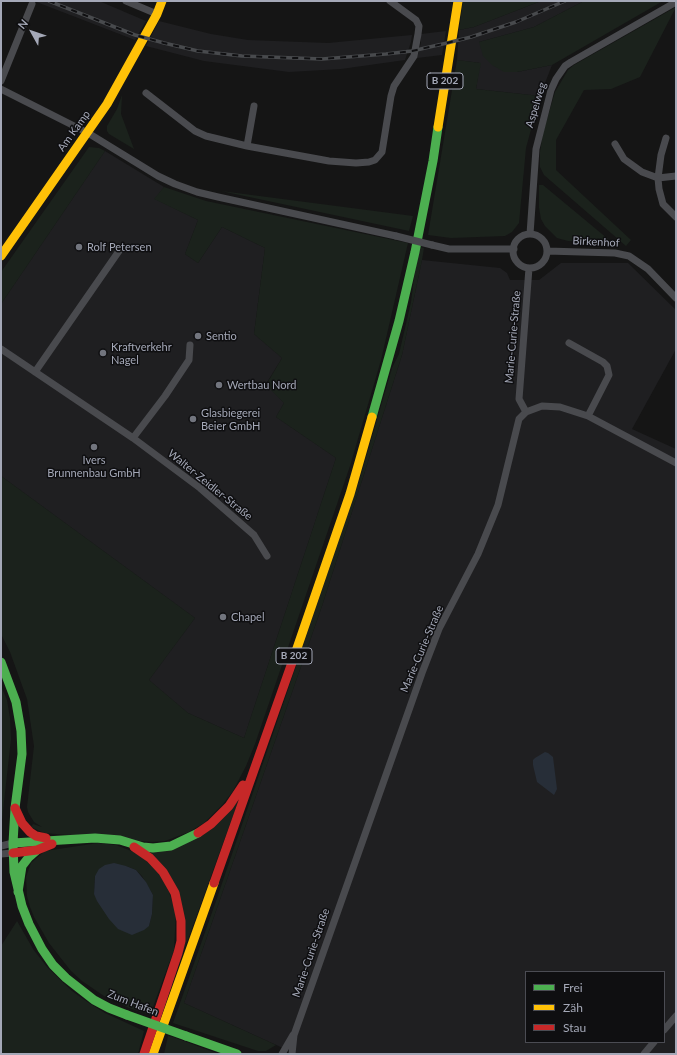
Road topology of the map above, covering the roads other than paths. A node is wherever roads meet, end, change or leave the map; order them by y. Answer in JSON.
{"nodes":[{"id":1,"x":126,"y":1,"type":"edge"},
{"id":2,"x":162,"y":1,"type":"edge"},
{"id":3,"x":390,"y":1,"type":"edge"},
{"id":4,"x":458,"y":1,"type":"edge"},
{"id":5,"x":676,"y":2,"type":"edge"},
{"id":6,"x":32,"y":4,"type":"dead end"},
{"id":7,"x":157,"y":14,"type":"junction"},
{"id":8,"x":1,"y":81,"type":"edge"},
{"id":9,"x":1,"y":89,"type":"edge"},
{"id":10,"x":146,"y":93,"type":"dead end"},
{"id":11,"x":254,"y":106,"type":"dead end"},
{"id":12,"x":88,"y":133,"type":"junction"},
{"id":13,"x":666,"y":138,"type":"dead end"},
{"id":14,"x":616,"y":144,"type":"dead end"},
{"id":15,"x":247,"y":146,"type":"junction"},
{"id":16,"x":676,"y":176,"type":"edge"},
{"id":17,"x":658,"y":178,"type":"junction"},
{"id":18,"x":676,"y":217,"type":"edge"},
{"id":19,"x":530,"y":234,"type":"junction"},
{"id":20,"x":514,"y":249,"type":"junction"},
{"id":21,"x":119,"y":251,"type":"dead end"},
{"id":22,"x":547,"y":251,"type":"junction"},
{"id":23,"x":1,"y":256,"type":"edge"},
{"id":24,"x":529,"y":268,"type":"junction"},
{"id":25,"x":676,"y":298,"type":"edge"},
{"id":26,"x":569,"y":343,"type":"dead end"},
{"id":27,"x":190,"y":345,"type":"dead end"},
{"id":28,"x":1,"y":349,"type":"edge"},
{"id":29,"x":35,"y":372,"type":"junction"},
{"id":30,"x":526,"y":412,"type":"junction"},
{"id":31,"x":588,"y":416,"type":"junction"},
{"id":32,"x":133,"y":438,"type":"junction"},
{"id":33,"x":676,"y":464,"type":"edge"},
{"id":34,"x":267,"y":556,"type":"dead end"},
{"id":35,"x":1,"y":662,"type":"edge"},
{"id":36,"x":265,"y":740,"type":"junction"},
{"id":37,"x":15,"y":808,"type":"junction"},
{"id":38,"x":51,"y":840,"type":"junction"},
{"id":39,"x":66,"y":840,"type":"junction"},
{"id":40,"x":13,"y":843,"type":"junction"},
{"id":41,"x":130,"y":843,"type":"junction"},
{"id":42,"x":1,"y":846,"type":"edge"},
{"id":43,"x":36,"y":850,"type":"junction"},
{"id":44,"x":13,"y":853,"type":"junction"},
{"id":45,"x":1,"y":854,"type":"edge"},
{"id":46,"x":18,"y":892,"type":"junction"},
{"id":47,"x":167,"y":1014,"type":"junction"},
{"id":48,"x":676,"y":1016,"type":"edge"},
{"id":49,"x":665,"y":1029,"type":"edge"},
{"id":50,"x":294,"y":1035,"type":"junction"},
{"id":51,"x":653,"y":1043,"type":"edge"},
{"id":52,"x":144,"y":1054,"type":"edge"},
{"id":53,"x":153,"y":1054,"type":"edge"},
{"id":54,"x":161,"y":1054,"type":"edge"},
{"id":55,"x":237,"y":1054,"type":"edge"},
{"id":56,"x":282,"y":1054,"type":"edge"},
{"id":57,"x":292,"y":1054,"type":"edge"},
{"id":58,"x":644,"y":1054,"type":"edge"}],
"edges":[{"from":1,"to":7,"type":"street"},
{"from":2,"to":7,"type":"main road","name":"Am Kamp"},
{"from":3,"to":15,"type":"street"},
{"from":4,"to":36,"type":"main road","number":"B 202"},
{"from":5,"to":19,"type":"street","name":"Aspelweg"},
{"from":6,"to":8,"type":"street"},
{"from":7,"to":12,"type":"main road","name":"Am Kamp"},
{"from":9,"to":12,"type":"street"},
{"from":10,"to":15,"type":"street"},
{"from":11,"to":15,"type":"street"},
{"from":12,"to":20,"type":"street","bridge":true},
{"from":12,"to":23,"type":"main road","name":"Am Kamp"},
{"from":13,"to":17,"type":"street"},
{"from":14,"to":17,"type":"street"},
{"from":16,"to":17,"type":"street"},
{"from":17,"to":18,"type":"street"},
{"from":19,"to":20,"type":"street"},
{"from":19,"to":22,"type":"street"},
{"from":20,"to":24,"type":"street"},
{"from":21,"to":29,"type":"street"},
{"from":22,"to":24,"type":"street"},
{"from":22,"to":25,"type":"street","name":"Birkenhof"},
{"from":24,"to":30,"type":"street","name":"Marie-Curie-Straße"},
{"from":26,"to":31,"type":"street"},
{"from":27,"to":32,"type":"street"},
{"from":28,"to":29,"type":"street","name":"Walter-Zeidler-Straße"},
{"from":29,"to":32,"type":"street","name":"Walter-Zeidler-Straße"},
{"from":30,"to":31,"type":"street"},
{"from":30,"to":50,"type":"street","name":"Marie-Curie-Straße"},
{"from":31,"to":33,"type":"street"},
{"from":32,"to":34,"type":"street","name":"Walter-Zeidler-Straße"},
{"from":35,"to":37,"type":"main road","name":"Zum Hafen"},
{"from":36,"to":41,"type":"main road"},
{"from":36,"to":47,"type":"main road","number":"B 202"},
{"from":37,"to":38,"type":"main road"},
{"from":37,"to":40,"type":"main road","name":"Zum Hafen"},
{"from":38,"to":39,"type":"main road"},
{"from":38,"to":40,"type":"main road"},
{"from":39,"to":41,"type":"main road"},
{"from":39,"to":43,"type":"main road"},
{"from":40,"to":42,"type":"street"},
{"from":40,"to":44,"type":"main road","name":"Zum Hafen"},
{"from":41,"to":52,"type":"main road"},
{"from":43,"to":44,"type":"main road"},
{"from":43,"to":46,"type":"main road"},
{"from":44,"to":45,"type":"street"},
{"from":44,"to":46,"type":"main road","name":"Zum Hafen"},
{"from":46,"to":55,"type":"main road","name":"Zum Hafen","bridge":true},
{"from":47,"to":53,"type":"main road","number":"B 202"},
{"from":47,"to":54,"type":"main road"},
{"from":48,"to":49,"type":"street"},
{"from":50,"to":56,"type":"street","name":"Marie-Curie-Straße"},
{"from":50,"to":57,"type":"street","name":"Marie-Curie-Straße"},
{"from":51,"to":58,"type":"street"}]}
